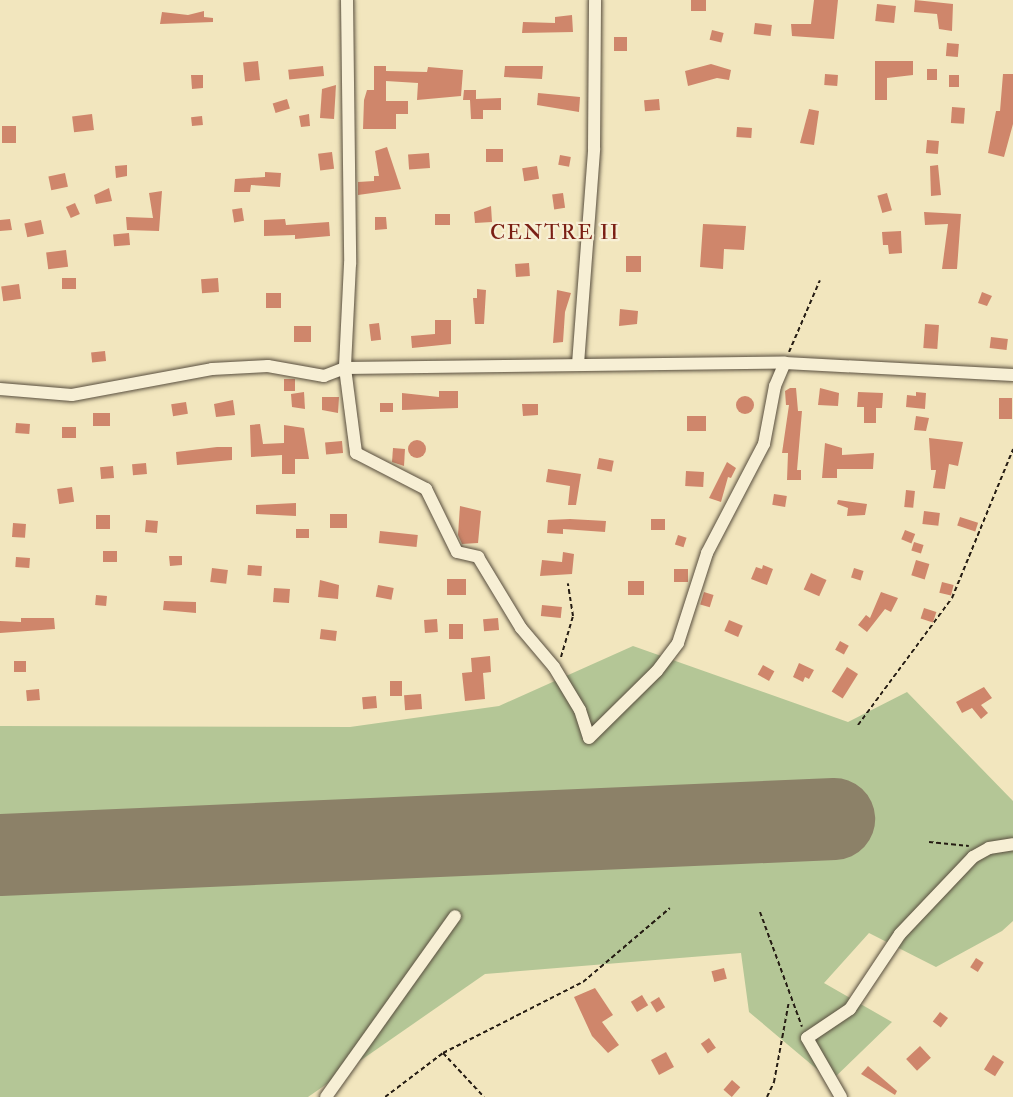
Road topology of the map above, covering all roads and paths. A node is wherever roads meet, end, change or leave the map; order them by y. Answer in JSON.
{"nodes":[{"id":1,"x":347,"y":0,"type":"edge"},
{"id":2,"x":595,"y":0,"type":"edge"},
{"id":3,"x":820,"y":280,"type":"dead end"},
{"id":4,"x":785,"y":363,"type":"junction"},
{"id":5,"x":578,"y":364,"type":"junction"},
{"id":6,"x":345,"y":368,"type":"junction"},
{"id":7,"x":1013,"y":375,"type":"edge"},
{"id":8,"x":0,"y":389,"type":"edge"},
{"id":9,"x":1013,"y":449,"type":"edge"},
{"id":10,"x":568,"y":583,"type":"dead end"},
{"id":11,"x":554,"y":667,"type":"junction"},
{"id":12,"x":858,"y":726,"type":"dead end"},
{"id":13,"x":929,"y":842,"type":"dead end"},
{"id":14,"x":1013,"y":844,"type":"edge"},
{"id":15,"x":989,"y":848,"type":"junction"},
{"id":16,"x":670,"y":908,"type":"dead end"},
{"id":17,"x":760,"y":912,"type":"dead end"},
{"id":18,"x":455,"y":916,"type":"dead end"},
{"id":19,"x":789,"y":999,"type":"junction"},
{"id":20,"x":807,"y":1038,"type":"junction"},
{"id":21,"x":443,"y":1053,"type":"junction"},
{"id":22,"x":326,"y":1097,"type":"edge"},
{"id":23,"x":385,"y":1097,"type":"edge"},
{"id":24,"x":484,"y":1097,"type":"edge"},
{"id":25,"x":767,"y":1097,"type":"edge"},
{"id":26,"x":841,"y":1097,"type":"edge"}],
"edges":[{"from":1,"to":6,"type":"street"},
{"from":2,"to":5,"type":"street"},
{"from":3,"to":4,"type":"path"},
{"from":4,"to":5,"type":"street"},
{"from":4,"to":7,"type":"street"},
{"from":4,"to":11,"type":"street"},
{"from":5,"to":6,"type":"street"},
{"from":6,"to":8,"type":"street"},
{"from":6,"to":11,"type":"street"},
{"from":9,"to":12,"type":"path"},
{"from":10,"to":11,"type":"path"},
{"from":13,"to":15,"type":"path"},
{"from":14,"to":15,"type":"street"},
{"from":15,"to":20,"type":"street"},
{"from":16,"to":21,"type":"path"},
{"from":17,"to":19,"type":"path"},
{"from":18,"to":22,"type":"street"},
{"from":19,"to":20,"type":"path"},
{"from":19,"to":25,"type":"path"},
{"from":20,"to":26,"type":"street"},
{"from":21,"to":23,"type":"path"},
{"from":21,"to":24,"type":"path"}]}
